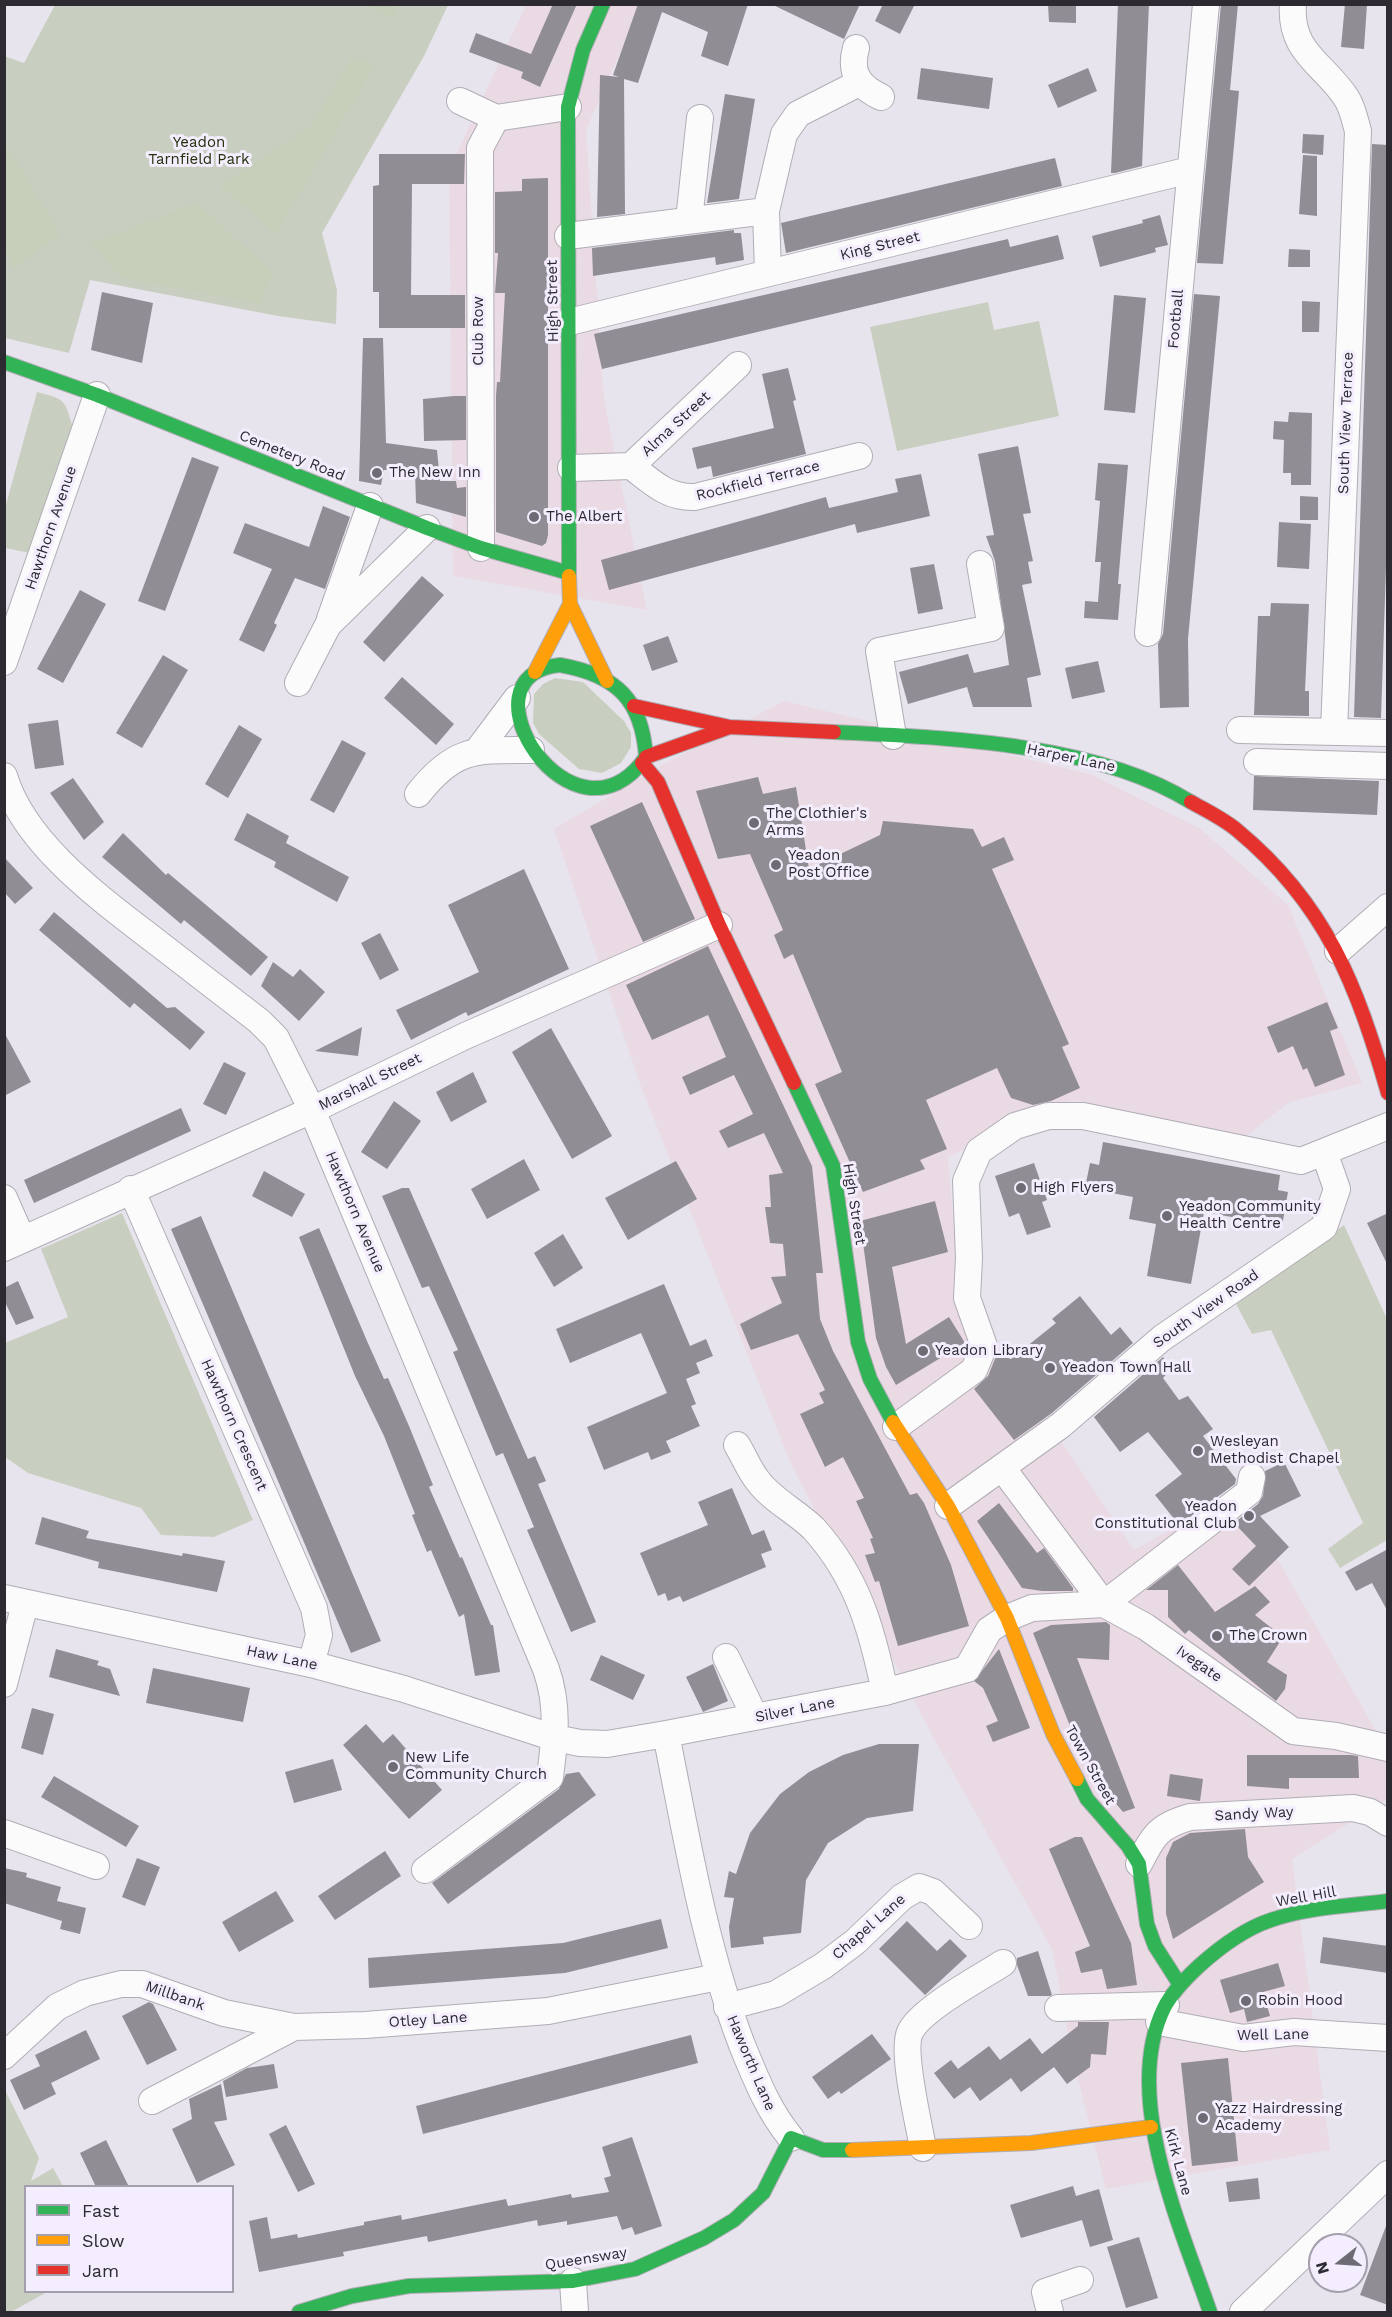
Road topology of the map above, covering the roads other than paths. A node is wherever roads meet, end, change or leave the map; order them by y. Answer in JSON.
{"nodes":[{"id":1,"x":603,"y":4,"type":"edge"},
{"id":2,"x":1206,"y":4,"type":"edge"},
{"id":3,"x":1293,"y":4,"type":"edge"},
{"id":4,"x":856,"y":48,"type":"dead end"},
{"id":5,"x":860,"y":83,"type":"junction"},
{"id":6,"x":881,"y":97,"type":"dead end"},
{"id":7,"x":460,"y":101,"type":"dead end"},
{"id":8,"x":568,"y":107,"type":"junction"},
{"id":9,"x":496,"y":117,"type":"junction"},
{"id":10,"x":700,"y":118,"type":"dead end"},
{"id":11,"x":1190,"y":170,"type":"junction"},
{"id":12,"x":766,"y":211,"type":"junction"},
{"id":13,"x":689,"y":220,"type":"junction"},
{"id":14,"x":568,"y":236,"type":"junction"},
{"id":15,"x":768,"y":273,"type":"junction"},
{"id":16,"x":569,"y":322,"type":"junction"},
{"id":17,"x":4,"y":362,"type":"edge"},
{"id":18,"x":738,"y":365,"type":"dead end"},
{"id":19,"x":97,"y":395,"type":"junction"},
{"id":20,"x":859,"y":456,"type":"dead end"},
{"id":21,"x":631,"y":466,"type":"junction"},
{"id":22,"x":571,"y":468,"type":"junction"},
{"id":23,"x":370,"y":506,"type":"junction"},
{"id":24,"x":427,"y":528,"type":"junction"},
{"id":25,"x":481,"y":548,"type":"junction"},
{"id":26,"x":980,"y":564,"type":"dead end"},
{"id":27,"x":570,"y":573,"type":"junction"},
{"id":28,"x":570,"y":604,"type":"junction"},
{"id":29,"x":328,"y":625,"type":"junction"},
{"id":30,"x":1148,"y":633,"type":"dead end"},
{"id":31,"x":4,"y":662,"type":"edge"},
{"id":32,"x":535,"y":672,"type":"junction"},
{"id":33,"x":607,"y":681,"type":"junction"},
{"id":34,"x":298,"y":683,"type":"dead end"},
{"id":35,"x":517,"y":698,"type":"junction"},
{"id":36,"x":634,"y":706,"type":"junction"},
{"id":37,"x":730,"y":727,"type":"junction"},
{"id":38,"x":1240,"y":730,"type":"dead end"},
{"id":39,"x":1334,"y":731,"type":"junction"},
{"id":40,"x":1388,"y":734,"type":"edge"},
{"id":41,"x":893,"y":736,"type":"junction"},
{"id":42,"x":478,"y":750,"type":"junction"},
{"id":43,"x":531,"y":750,"type":"junction"},
{"id":44,"x":644,"y":760,"type":"junction"},
{"id":45,"x":1257,"y":762,"type":"dead end"},
{"id":46,"x":1388,"y":766,"type":"edge"},
{"id":47,"x":5,"y":781,"type":"edge"},
{"id":48,"x":418,"y":794,"type":"dead end"},
{"id":49,"x":1388,"y":907,"type":"edge"},
{"id":50,"x":719,"y":926,"type":"junction"},
{"id":51,"x":1338,"y":951,"type":"junction"},
{"id":52,"x":1388,"y":1094,"type":"edge"},
{"id":53,"x":312,"y":1110,"type":"junction"},
{"id":54,"x":1388,"y":1126,"type":"edge"},
{"id":55,"x":1324,"y":1152,"type":"junction"},
{"id":56,"x":131,"y":1189,"type":"junction"},
{"id":57,"x":4,"y":1198,"type":"edge"},
{"id":58,"x":13,"y":1244,"type":"edge"},
{"id":59,"x":896,"y":1427,"type":"junction"},
{"id":60,"x":737,"y":1445,"type":"dead end"},
{"id":61,"x":1004,"y":1469,"type":"junction"},
{"id":62,"x":1251,"y":1477,"type":"dead end"},
{"id":63,"x":948,"y":1506,"type":"junction"},
{"id":64,"x":15,"y":1601,"type":"edge"},
{"id":65,"x":1104,"y":1604,"type":"junction"},
{"id":66,"x":1007,"y":1618,"type":"junction"},
{"id":67,"x":726,"y":1657,"type":"dead end"},
{"id":68,"x":311,"y":1664,"type":"junction"},
{"id":69,"x":4,"y":1684,"type":"edge"},
{"id":70,"x":885,"y":1692,"type":"junction"},
{"id":71,"x":755,"y":1717,"type":"junction"},
{"id":72,"x":666,"y":1734,"type":"junction"},
{"id":73,"x":555,"y":1738,"type":"junction"},
{"id":74,"x":1388,"y":1748,"type":"edge"},
{"id":75,"x":1388,"y":1823,"type":"edge"},
{"id":76,"x":4,"y":1833,"type":"edge"},
{"id":77,"x":1139,"y":1864,"type":"junction"},
{"id":78,"x":96,"y":1866,"type":"dead end"},
{"id":79,"x":425,"y":1870,"type":"dead end"},
{"id":80,"x":1388,"y":1901,"type":"edge"},
{"id":81,"x":969,"y":1926,"type":"dead end"},
{"id":82,"x":1003,"y":1963,"type":"dead end"},
{"id":83,"x":718,"y":1977,"type":"junction"},
{"id":84,"x":1168,"y":2004,"type":"junction"},
{"id":85,"x":727,"y":2007,"type":"junction"},
{"id":86,"x":1058,"y":2008,"type":"dead end"},
{"id":87,"x":294,"y":2027,"type":"junction"},
{"id":88,"x":1388,"y":2038,"type":"edge"},
{"id":89,"x":4,"y":2056,"type":"edge"},
{"id":90,"x":152,"y":2101,"type":"dead end"},
{"id":91,"x":1151,"y":2127,"type":"junction"},
{"id":92,"x":791,"y":2138,"type":"junction"},
{"id":93,"x":923,"y":2148,"type":"junction"},
{"id":94,"x":1388,"y":2174,"type":"edge"},
{"id":95,"x":1080,"y":2280,"type":"dead end"},
{"id":96,"x":573,"y":2282,"type":"junction"},
{"id":97,"x":299,"y":2313,"type":"edge"},
{"id":98,"x":575,"y":2313,"type":"edge"},
{"id":99,"x":1050,"y":2313,"type":"edge"},
{"id":100,"x":1210,"y":2313,"type":"edge"},
{"id":101,"x":1243,"y":2313,"type":"edge"}],
"edges":[{"from":1,"to":8,"type":"street","name":"High Street"},
{"from":2,"to":11,"type":"street","name":"Football"},
{"from":3,"to":39,"type":"street","name":"South View Terrace"},
{"from":4,"to":5,"type":"street"},
{"from":5,"to":6,"type":"street"},
{"from":5,"to":12,"type":"street"},
{"from":7,"to":9,"type":"street"},
{"from":8,"to":9,"type":"street"},
{"from":8,"to":14,"type":"street","name":"High Street"},
{"from":9,"to":25,"type":"street","name":"Club Row"},
{"from":10,"to":13,"type":"street"},
{"from":11,"to":15,"type":"street","name":"King Street"},
{"from":11,"to":30,"type":"street","name":"Football"},
{"from":12,"to":13,"type":"street"},
{"from":12,"to":15,"type":"street"},
{"from":13,"to":14,"type":"street"},
{"from":14,"to":16,"type":"street","name":"High Street"},
{"from":15,"to":16,"type":"street","name":"King Street"},
{"from":16,"to":22,"type":"street","name":"High Street"},
{"from":17,"to":19,"type":"street","name":"Cemetery Road"},
{"from":18,"to":21,"type":"street","name":"Alma Street"},
{"from":19,"to":23,"type":"street","name":"Cemetery Road"},
{"from":19,"to":31,"type":"street","name":"Hawthorn Avenue"},
{"from":20,"to":21,"type":"street","name":"Rockfield Terrace"},
{"from":21,"to":22,"type":"street","name":"Alma Street"},
{"from":22,"to":27,"type":"street","name":"High Street"},
{"from":23,"to":24,"type":"street","name":"Cemetery Road"},
{"from":23,"to":29,"type":"street"},
{"from":24,"to":25,"type":"street","name":"Cemetery Road"},
{"from":24,"to":29,"type":"street"},
{"from":25,"to":27,"type":"street","name":"Cemetery Road"},
{"from":26,"to":41,"type":"street"},
{"from":27,"to":28,"type":"street","name":"High Street"},
{"from":28,"to":32,"type":"street","name":"High Street"},
{"from":28,"to":33,"type":"street","name":"High Street"},
{"from":29,"to":34,"type":"street"},
{"from":32,"to":33,"type":"street","name":"High Street"},
{"from":32,"to":35,"type":"street","name":"High Street"},
{"from":33,"to":36,"type":"street","name":"High Street"},
{"from":35,"to":42,"type":"street"},
{"from":35,"to":43,"type":"street"},
{"from":36,"to":37,"type":"street","name":"Harper Lane"},
{"from":36,"to":44,"type":"street","name":"High Street"},
{"from":37,"to":41,"type":"street","name":"Harper Lane"},
{"from":37,"to":44,"type":"street","name":"Harper Lane"},
{"from":38,"to":39,"type":"street"},
{"from":39,"to":40,"type":"street"},
{"from":41,"to":51,"type":"street","name":"Harper Lane"},
{"from":42,"to":43,"type":"street"},
{"from":42,"to":48,"type":"street"},
{"from":43,"to":44,"type":"street"},
{"from":44,"to":50,"type":"street","name":"High Street"},
{"from":45,"to":46,"type":"street"},
{"from":47,"to":53,"type":"street","name":"Hawthorn Avenue"},
{"from":49,"to":51,"type":"street"},
{"from":50,"to":53,"type":"street","name":"Marshall Street"},
{"from":50,"to":59,"type":"street","name":"High Street"},
{"from":51,"to":52,"type":"street","name":"Harper Lane"},
{"from":53,"to":56,"type":"street","name":"Marshall Street"},
{"from":53,"to":73,"type":"street","name":"Hawthorn Avenue"},
{"from":54,"to":55,"type":"street"},
{"from":55,"to":59,"type":"street"},
{"from":55,"to":61,"type":"street","name":"South View Road"},
{"from":56,"to":58,"type":"street","name":"Marshall Street"},
{"from":56,"to":68,"type":"street","name":"Hawthorn Crescent"},
{"from":57,"to":58,"type":"street","name":"Marshall Street"},
{"from":59,"to":63,"type":"street","name":"High Street"},
{"from":60,"to":70,"type":"street"},
{"from":61,"to":63,"type":"street","name":"South View Road"},
{"from":61,"to":65,"type":"street"},
{"from":62,"to":65,"type":"street"},
{"from":63,"to":66,"type":"street","name":"High Street"},
{"from":64,"to":68,"type":"street","name":"Haw Lane"},
{"from":64,"to":69,"type":"street"},
{"from":65,"to":66,"type":"street"},
{"from":65,"to":74,"type":"street","name":"Ivegate"},
{"from":66,"to":70,"type":"street","name":"Silver Lane"},
{"from":66,"to":77,"type":"street","name":"Town Street"},
{"from":67,"to":71,"type":"street"},
{"from":68,"to":73,"type":"street","name":"Haw Lane"},
{"from":70,"to":71,"type":"street","name":"Silver Lane"},
{"from":71,"to":72,"type":"street","name":"Silver Lane"},
{"from":72,"to":73,"type":"street","name":"Silver Lane"},
{"from":72,"to":83,"type":"street","name":"Haworth Lane"},
{"from":73,"to":79,"type":"street","name":"Hawthorn Avenue"},
{"from":75,"to":77,"type":"street","name":"Sandy Way"},
{"from":76,"to":78,"type":"street"},
{"from":77,"to":84,"type":"street","name":"Town Street"},
{"from":80,"to":84,"type":"street","name":"Well Hill"},
{"from":81,"to":85,"type":"street","name":"Chapel Lane"},
{"from":82,"to":93,"type":"street"},
{"from":83,"to":85,"type":"street","name":"Haworth Lane"},
{"from":83,"to":87,"type":"street","name":"Otley Lane"},
{"from":84,"to":86,"type":"street","name":"Well Lane"},
{"from":84,"to":88,"type":"street","name":"Well Lane"},
{"from":84,"to":91,"type":"street","name":"Kirk Lane"},
{"from":85,"to":92,"type":"street","name":"Haworth Lane"},
{"from":87,"to":89,"type":"street","name":"Millbank"},
{"from":87,"to":90,"type":"street","name":"Otley Lane"},
{"from":91,"to":93,"type":"street"},
{"from":91,"to":100,"type":"street","name":"Kirk Lane"},
{"from":92,"to":93,"type":"street"},
{"from":92,"to":96,"type":"street","name":"Queensway"},
{"from":94,"to":101,"type":"street"},
{"from":95,"to":99,"type":"street"},
{"from":96,"to":97,"type":"street","name":"Queensway"},
{"from":96,"to":98,"type":"street"}]}
